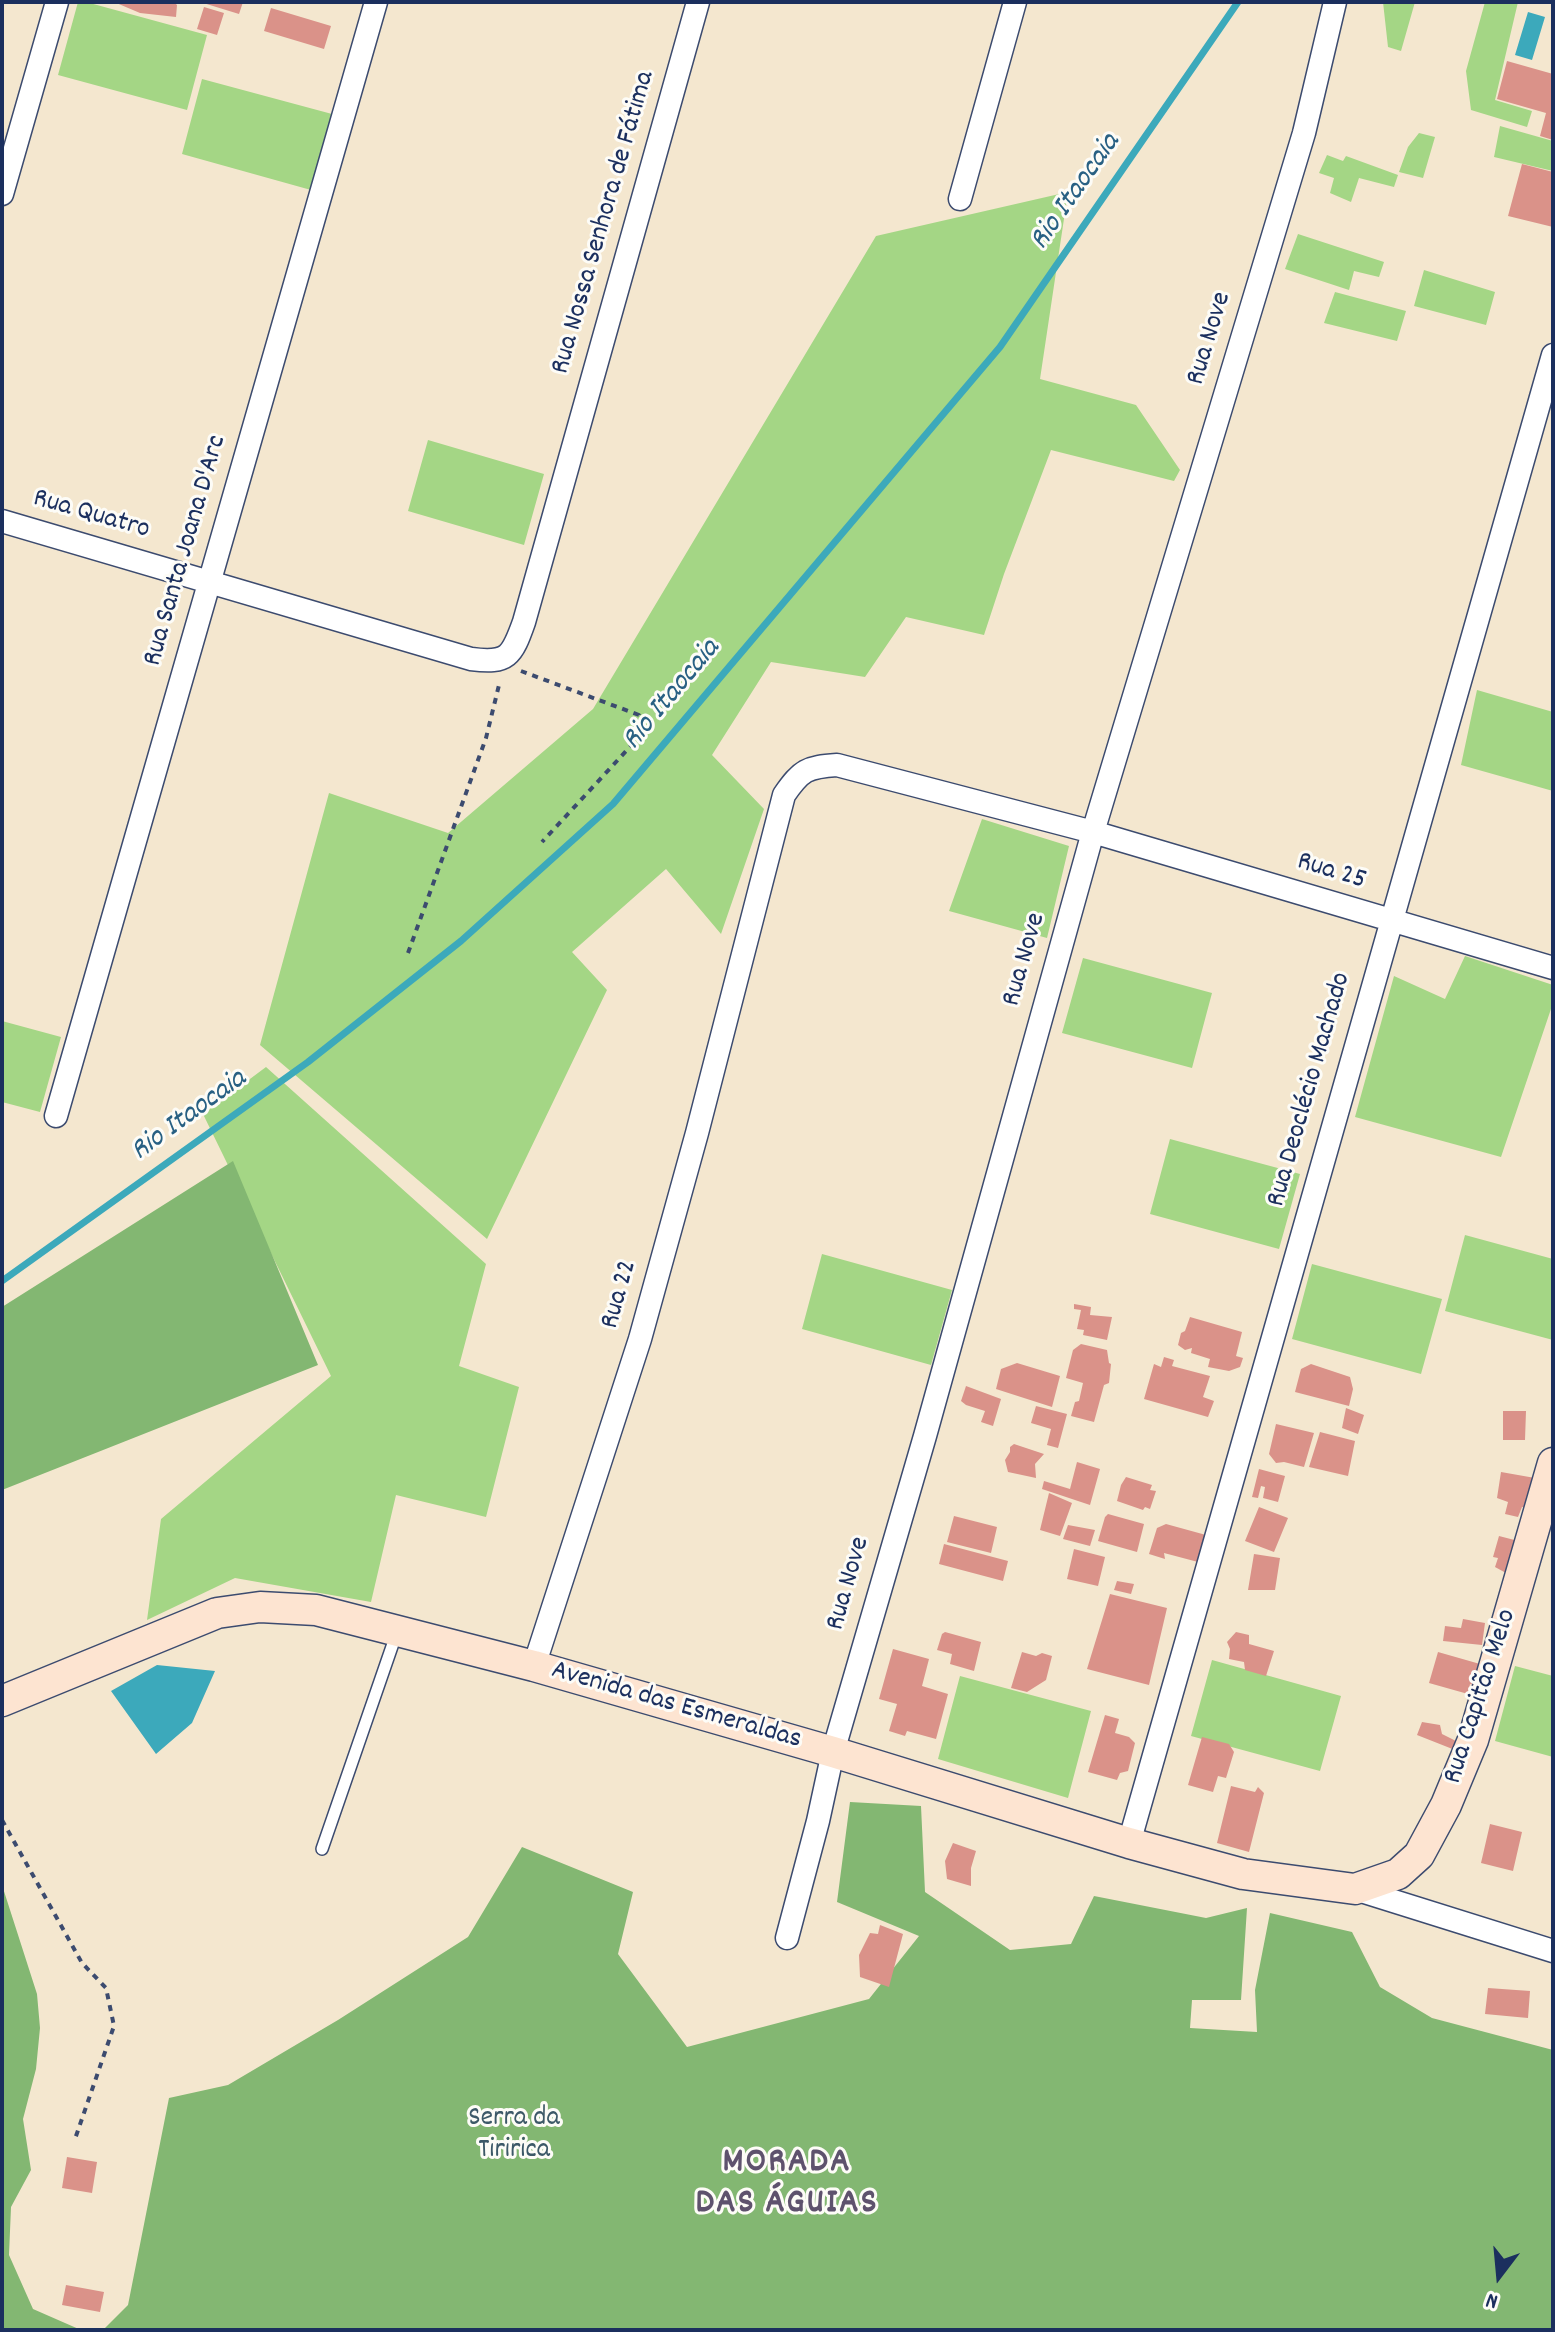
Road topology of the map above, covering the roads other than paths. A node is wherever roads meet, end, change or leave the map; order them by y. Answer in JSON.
{"nodes":[{"id":1,"x":57,"y":2,"type":"edge"},
{"id":2,"x":376,"y":2,"type":"edge"},
{"id":3,"x":698,"y":2,"type":"edge"},
{"id":4,"x":1015,"y":2,"type":"edge"},
{"id":5,"x":1335,"y":2,"type":"edge"},
{"id":6,"x":2,"y":194,"type":"edge"},
{"id":7,"x":960,"y":199,"type":"dead end"},
{"id":8,"x":1553,"y":355,"type":"edge"},
{"id":9,"x":2,"y":521,"type":"edge"},
{"id":10,"x":209,"y":582,"type":"junction"},
{"id":11,"x":504,"y":662,"type":"joint"},
{"id":12,"x":1093,"y":832,"type":"junction"},
{"id":13,"x":1390,"y":922,"type":"junction"},
{"id":14,"x":747,"y":934,"type":"joint"},
{"id":15,"x":1553,"y":968,"type":"edge"},
{"id":16,"x":56,"y":1116,"type":"dead end"},
{"id":17,"x":1553,"y":1463,"type":"edge"},
{"id":18,"x":397,"y":1631,"type":"junction"},
{"id":19,"x":534,"y":1666,"type":"junction"},
{"id":20,"x":2,"y":1701,"type":"edge"},
{"id":21,"x":833,"y":1752,"type":"junction"},
{"id":22,"x":1129,"y":1843,"type":"junction"},
{"id":23,"x":322,"y":1849,"type":"dead end"},
{"id":24,"x":1355,"y":1889,"type":"junction"},
{"id":25,"x":787,"y":1938,"type":"dead end"},
{"id":26,"x":1553,"y":1951,"type":"edge"}],
"edges":[{"from":1,"to":6,"type":"street"},
{"from":2,"to":10,"type":"street","name":"Rua Santa Joana D'Arc"},
{"from":3,"to":11,"type":"street","name":"Rua Nossa Senhora de Fátima"},
{"from":4,"to":7,"type":"street"},
{"from":5,"to":12,"type":"street","name":"Rua Nove"},
{"from":8,"to":13,"type":"street","name":"Rua Deoclécio Machado"},
{"from":9,"to":10,"type":"street","name":"Rua Quatro"},
{"from":10,"to":11,"type":"street","name":"Rua Quatro"},
{"from":10,"to":16,"type":"street","name":"Rua Santa Joana D'Arc"},
{"from":12,"to":13,"type":"street","name":"Rua 25"},
{"from":12,"to":14,"type":"street","name":"Rua 25"},
{"from":12,"to":21,"type":"street","name":"Rua Nove"},
{"from":13,"to":15,"type":"street","name":"Rua 25"},
{"from":13,"to":22,"type":"street","name":"Rua Deoclécio Machado"},
{"from":14,"to":19,"type":"street","name":"Rua 22"},
{"from":17,"to":24,"type":"main road","name":"Rua Capitão Melo"},
{"from":18,"to":19,"type":"main road","name":"Avenida das Esmeraldas"},
{"from":18,"to":20,"type":"main road","name":"Avenida das Esmeraldas"},
{"from":18,"to":23,"type":"lane"},
{"from":19,"to":21,"type":"main road","name":"Avenida das Esmeraldas"},
{"from":21,"to":22,"type":"main road","name":"Avenida das Esmeraldas"},
{"from":21,"to":25,"type":"street","name":"Rua Nove"},
{"from":22,"to":24,"type":"main road","name":"Avenida das Esmeraldas"},
{"from":24,"to":26,"type":"street"}]}
